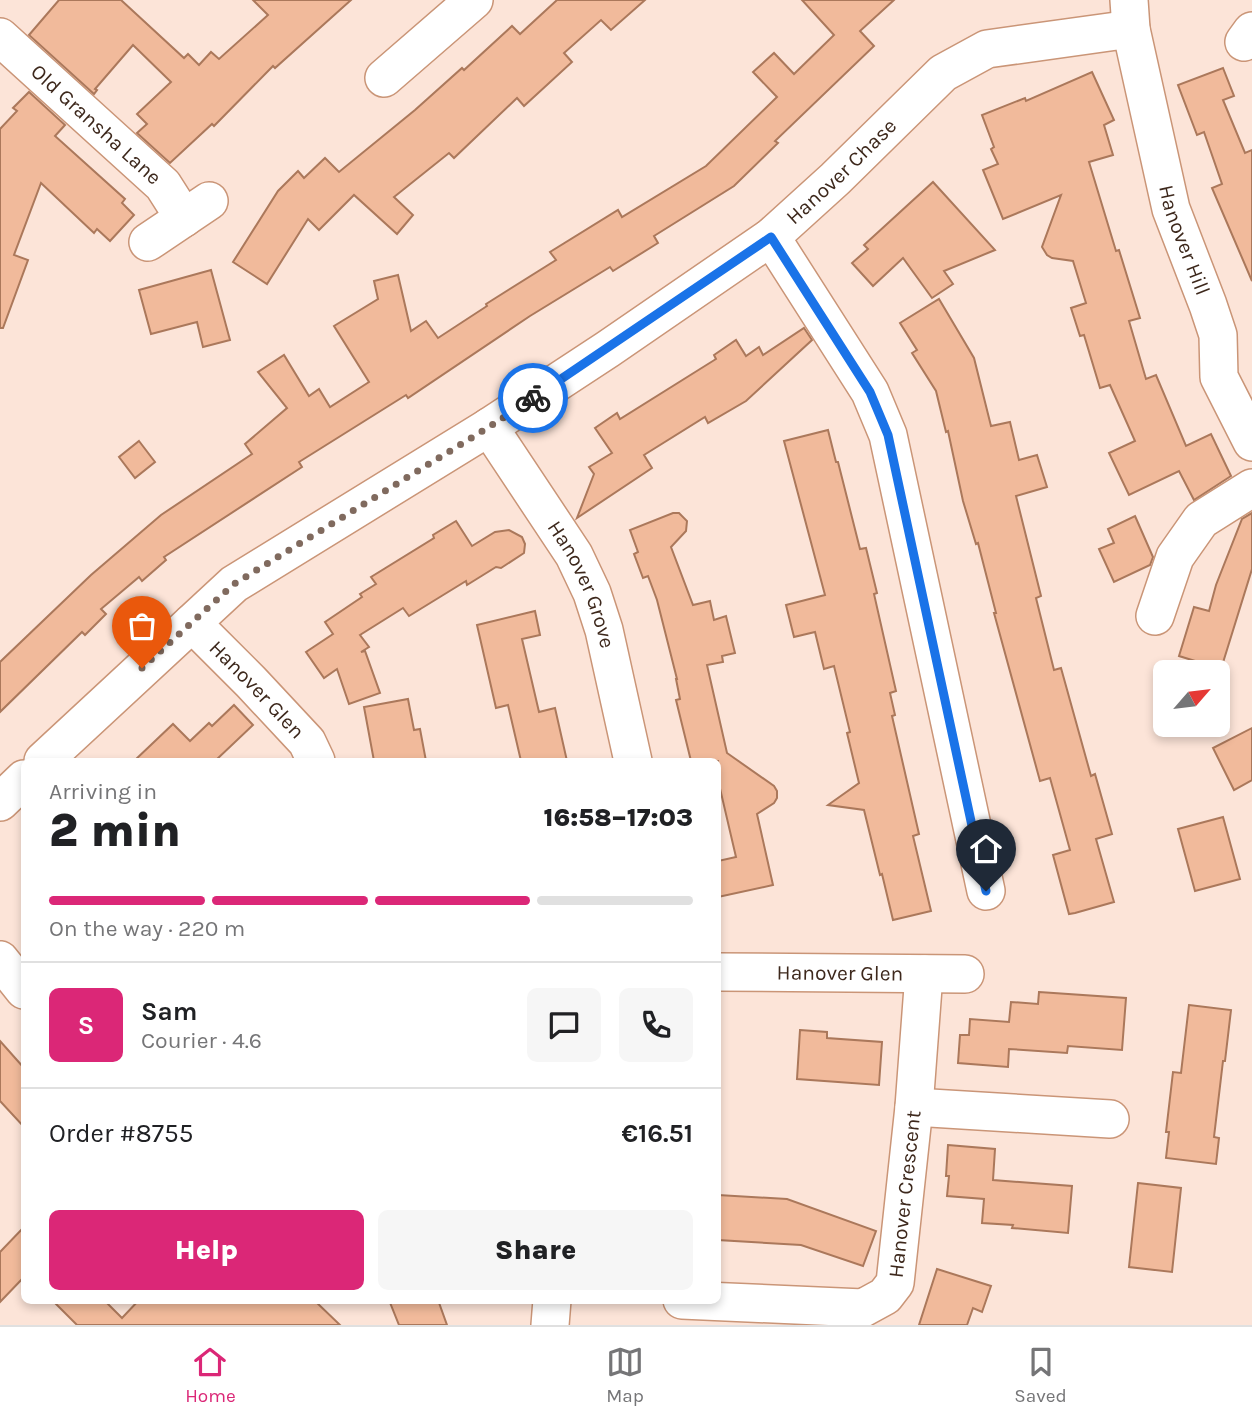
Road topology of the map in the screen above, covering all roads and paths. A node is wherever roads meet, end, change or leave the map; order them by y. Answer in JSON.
{"nodes":[{"id":1,"x":474,"y":0,"type":"edge"},
{"id":2,"x":1130,"y":15,"type":"edge"},
{"id":3,"x":0,"y":37,"type":"edge"},
{"id":4,"x":384,"y":78,"type":"dead end"},
{"id":5,"x":771,"y":237,"type":"junction"},
{"id":6,"x":148,"y":242,"type":"dead end"},
{"id":7,"x":489,"y":427,"type":"junction"},
{"id":8,"x":1252,"y":442,"type":"edge"},
{"id":9,"x":1252,"y":488,"type":"edge"},
{"id":10,"x":1155,"y":616,"type":"dead end"},
{"id":11,"x":192,"y":623,"type":"junction"},
{"id":12,"x":46,"y":758,"type":"edge"},
{"id":13,"x":315,"y":758,"type":"edge"},
{"id":14,"x":633,"y":758,"type":"edge"},
{"id":15,"x":21,"y":782,"type":"edge"},
{"id":16,"x":0,"y":802,"type":"edge"},
{"id":17,"x":986,"y":891,"type":"dead end"},
{"id":18,"x":0,"y":960,"type":"edge"},
{"id":19,"x":721,"y":972,"type":"edge"},
{"id":20,"x":924,"y":974,"type":"junction"},
{"id":21,"x":965,"y":974,"type":"dead end"},
{"id":22,"x":21,"y":986,"type":"edge"},
{"id":23,"x":914,"y":1107,"type":"junction"},
{"id":24,"x":1110,"y":1119,"type":"dead end"},
{"id":25,"x":552,"y":1304,"type":"edge"},
{"id":26,"x":707,"y":1304,"type":"edge"},
{"id":27,"x":769,"y":1314,"type":"edge"},
{"id":28,"x":550,"y":1325,"type":"edge"}],
"edges":[{"from":1,"to":4,"type":"street"},
{"from":2,"to":5,"type":"street","name":"Hanover Chase"},
{"from":2,"to":8,"type":"street","name":"Hanover Hill"},
{"from":3,"to":6,"type":"street","name":"Old Gransha Lane"},
{"from":5,"to":7,"type":"street","name":"Hanover Chase"},
{"from":5,"to":17,"type":"street"},
{"from":7,"to":11,"type":"street","name":"Hanover Chase"},
{"from":7,"to":14,"type":"street","name":"Hanover Grove"},
{"from":9,"to":10,"type":"street"},
{"from":11,"to":12,"type":"street","name":"Hanover Chase"},
{"from":11,"to":13,"type":"street","name":"Hanover Glen"},
{"from":15,"to":16,"type":"street"},
{"from":18,"to":22,"type":"street"},
{"from":19,"to":20,"type":"street","name":"Hanover Glen"},
{"from":20,"to":21,"type":"street","name":"Hanover Glen"},
{"from":20,"to":23,"type":"street","name":"Hanover Crescent"},
{"from":23,"to":24,"type":"street"},
{"from":23,"to":27,"type":"street","name":"Hanover Crescent"},
{"from":25,"to":28,"type":"street"},
{"from":26,"to":27,"type":"street","name":"Hanover Crescent"}]}
